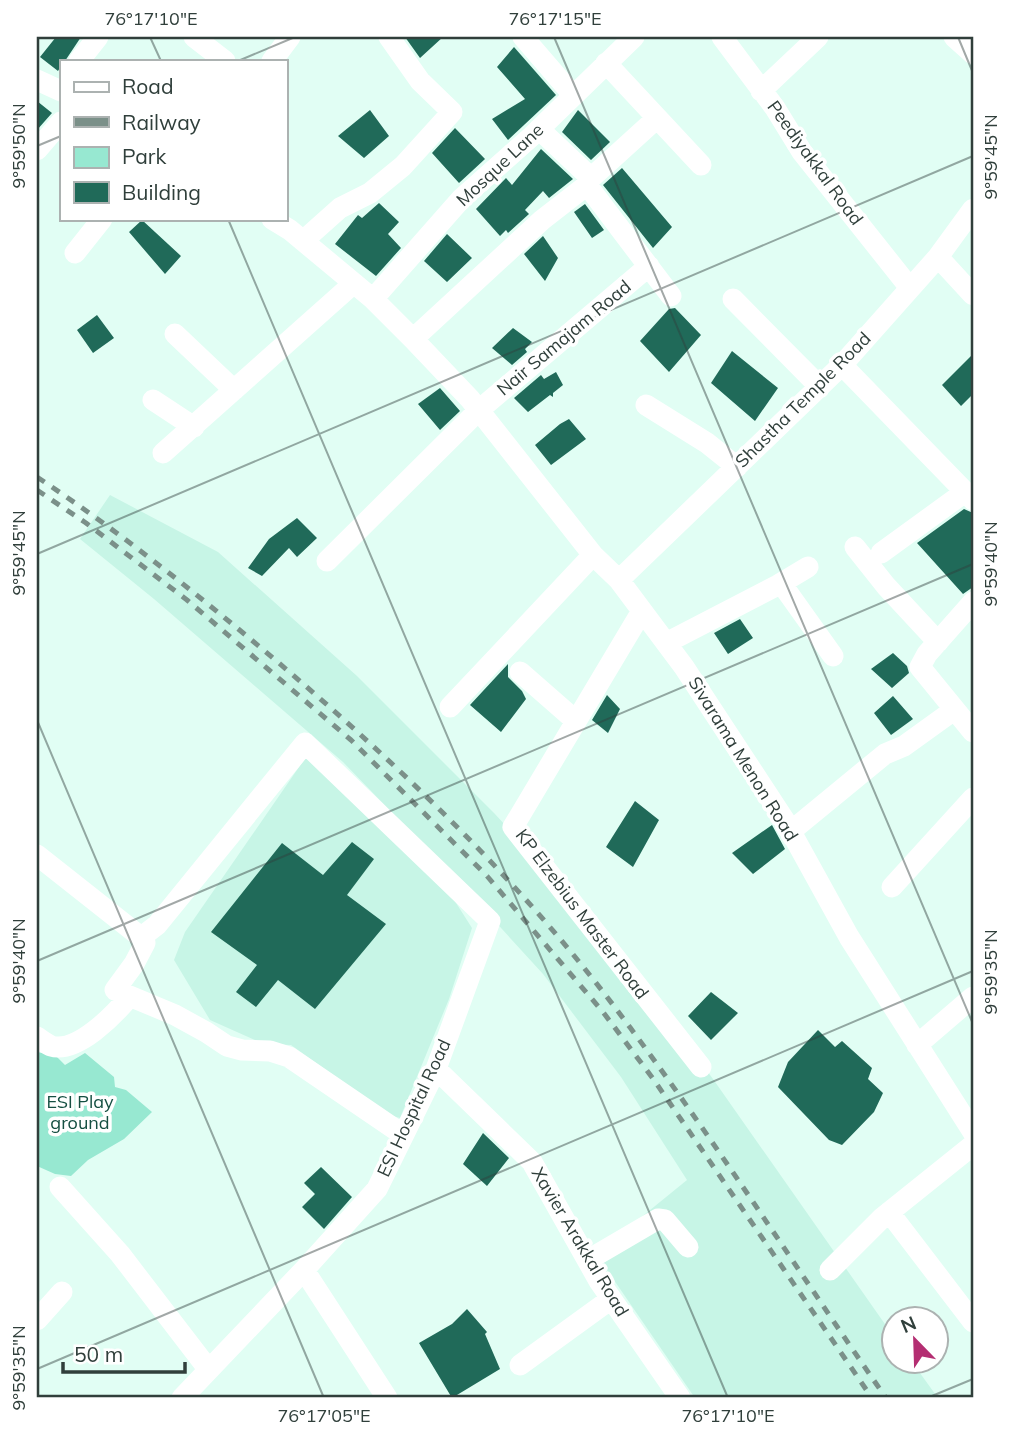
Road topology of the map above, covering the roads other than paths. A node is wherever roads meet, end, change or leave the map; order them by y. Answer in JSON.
{"nodes":[{"id":1,"x":98,"y":37,"type":"edge"},
{"id":2,"x":194,"y":37,"type":"edge"},
{"id":3,"x":290,"y":37,"type":"edge"},
{"id":4,"x":389,"y":37,"type":"edge"},
{"id":5,"x":523,"y":37,"type":"edge"},
{"id":6,"x":634,"y":37,"type":"edge"},
{"id":7,"x":722,"y":37,"type":"edge"},
{"id":8,"x":818,"y":37,"type":"edge"},
{"id":9,"x":954,"y":37,"type":"edge"},
{"id":10,"x":973,"y":54,"type":"edge"},
{"id":11,"x":80,"y":60,"type":"edge"},
{"id":12,"x":224,"y":60,"type":"edge"},
{"id":13,"x":273,"y":60,"type":"edge"},
{"id":14,"x":606,"y":63,"type":"junction"},
{"id":15,"x":37,"y":80,"type":"edge"},
{"id":16,"x":60,"y":88,"type":"edge"},
{"id":17,"x":761,"y":91,"type":"junction"},
{"id":18,"x":573,"y":95,"type":"junction"},
{"id":19,"x":657,"y":118,"type":"junction"},
{"id":20,"x":60,"y":123,"type":"edge"},
{"id":21,"x":539,"y":129,"type":"junction"},
{"id":22,"x":37,"y":150,"type":"edge"},
{"id":23,"x":701,"y":164,"type":"dead end"},
{"id":24,"x":973,"y":209,"type":"edge"},
{"id":25,"x":101,"y":220,"type":"edge"},
{"id":26,"x":273,"y":220,"type":"edge"},
{"id":27,"x":303,"y":241,"type":"junction"},
{"id":28,"x":75,"y":253,"type":"dead end"},
{"id":29,"x":939,"y":257,"type":"junction"},
{"id":30,"x":649,"y":266,"type":"junction"},
{"id":31,"x":354,"y":284,"type":"junction"},
{"id":32,"x":910,"y":288,"type":"junction"},
{"id":33,"x":973,"y":295,"type":"edge"},
{"id":34,"x":671,"y":296,"type":"dead end"},
{"id":35,"x":373,"y":299,"type":"junction"},
{"id":36,"x":733,"y":299,"type":"dead end"},
{"id":37,"x":175,"y":334,"type":"dead end"},
{"id":38,"x":413,"y":339,"type":"junction"},
{"id":39,"x":842,"y":365,"type":"junction"},
{"id":40,"x":818,"y":386,"type":"junction"},
{"id":41,"x":234,"y":390,"type":"junction"},
{"id":42,"x":153,"y":400,"type":"dead end"},
{"id":43,"x":646,"y":405,"type":"dead end"},
{"id":44,"x":479,"y":410,"type":"junction"},
{"id":45,"x":194,"y":426,"type":"junction"},
{"id":46,"x":163,"y":453,"type":"dead end"},
{"id":47,"x":737,"y":467,"type":"junction"},
{"id":48,"x":969,"y":496,"type":"edge"},
{"id":49,"x":855,"y":547,"type":"dead end"},
{"id":50,"x":881,"y":553,"type":"dead end"},
{"id":51,"x":593,"y":555,"type":"junction"},
{"id":52,"x":327,"y":561,"type":"dead end"},
{"id":53,"x":808,"y":567,"type":"dead end"},
{"id":54,"x":618,"y":579,"type":"junction"},
{"id":55,"x":781,"y":583,"type":"junction"},
{"id":56,"x":973,"y":602,"type":"edge"},
{"id":57,"x":642,"y":611,"type":"junction"},
{"id":58,"x":938,"y":642,"type":"junction"},
{"id":59,"x":666,"y":643,"type":"junction"},
{"id":60,"x":833,"y":656,"type":"dead end"},
{"id":61,"x":520,"y":672,"type":"dead end"},
{"id":62,"x":450,"y":707,"type":"dead end"},
{"id":63,"x":954,"y":710,"type":"junction"},
{"id":64,"x":576,"y":721,"type":"junction"},
{"id":65,"x":973,"y":732,"type":"edge"},
{"id":66,"x":973,"y":798,"type":"edge"},
{"id":67,"x":790,"y":832,"type":"junction"},
{"id":68,"x":37,"y":855,"type":"edge"},
{"id":69,"x":892,"y":887,"type":"dead end"},
{"id":70,"x":145,"y":943,"type":"dead end"},
{"id":71,"x":130,"y":997,"type":"junction"},
{"id":72,"x":973,"y":997,"type":"edge"},
{"id":73,"x":37,"y":1037,"type":"edge"},
{"id":74,"x":917,"y":1045,"type":"junction"},
{"id":75,"x":701,"y":1066,"type":"dead end"},
{"id":76,"x":436,"y":1069,"type":"junction"},
{"id":77,"x":971,"y":1123,"type":"edge"},
{"id":78,"x":402,"y":1134,"type":"junction"},
{"id":79,"x":973,"y":1145,"type":"edge"},
{"id":80,"x":60,"y":1187,"type":"dead end"},
{"id":81,"x":889,"y":1212,"type":"junction"},
{"id":82,"x":688,"y":1247,"type":"dead end"},
{"id":83,"x":587,"y":1260,"type":"junction"},
{"id":84,"x":304,"y":1270,"type":"junction"},
{"id":85,"x":830,"y":1270,"type":"dead end"},
{"id":86,"x":62,"y":1292,"type":"dead end"},
{"id":87,"x":611,"y":1299,"type":"junction"},
{"id":88,"x":37,"y":1320,"type":"edge"},
{"id":89,"x":973,"y":1322,"type":"edge"},
{"id":90,"x":520,"y":1365,"type":"dead end"},
{"id":91,"x":209,"y":1370,"type":"junction"},
{"id":92,"x":182,"y":1398,"type":"edge"},
{"id":93,"x":387,"y":1398,"type":"edge"},
{"id":94,"x":680,"y":1398,"type":"edge"}],
"edges":[{"from":1,"to":11,"type":"street"},
{"from":2,"to":12,"type":"street"},
{"from":3,"to":13,"type":"street"},
{"from":4,"to":27,"type":"street"},
{"from":5,"to":18,"type":"street"},
{"from":6,"to":14,"type":"street","name":"Mosque Lane"},
{"from":7,"to":17,"type":"street","name":"Peediyakkal Road"},
{"from":8,"to":17,"type":"street"},
{"from":9,"to":10,"type":"street"},
{"from":14,"to":18,"type":"street","name":"Mosque Lane"},
{"from":14,"to":19,"type":"street"},
{"from":15,"to":16,"type":"street"},
{"from":17,"to":32,"type":"street","name":"Peediyakkal Road"},
{"from":18,"to":21,"type":"street","name":"Mosque Lane"},
{"from":19,"to":21,"type":"street"},
{"from":19,"to":23,"type":"street"},
{"from":20,"to":22,"type":"street"},
{"from":21,"to":35,"type":"street","name":"Mosque Lane"},
{"from":24,"to":29,"type":"street","name":"Shastha Temple Road"},
{"from":25,"to":28,"type":"street"},
{"from":26,"to":27,"type":"street","name":"Sivarama Menon Road"},
{"from":27,"to":31,"type":"street","name":"Sivarama Menon Road"},
{"from":29,"to":32,"type":"street","name":"Shastha Temple Road"},
{"from":29,"to":33,"type":"street"},
{"from":30,"to":34,"type":"street"},
{"from":30,"to":38,"type":"street"},
{"from":30,"to":44,"type":"street","name":"Nair Samajam Road"},
{"from":31,"to":35,"type":"street","name":"Sivarama Menon Road"},
{"from":31,"to":41,"type":"street"},
{"from":32,"to":39,"type":"street","name":"Shastha Temple Road"},
{"from":35,"to":38,"type":"street","name":"Sivarama Menon Road"},
{"from":36,"to":40,"type":"street"},
{"from":37,"to":41,"type":"street"},
{"from":38,"to":44,"type":"street","name":"Sivarama Menon Road"},
{"from":39,"to":40,"type":"street","name":"Shastha Temple Road"},
{"from":39,"to":48,"type":"street"},
{"from":40,"to":47,"type":"street","name":"Shastha Temple Road"},
{"from":41,"to":45,"type":"street"},
{"from":42,"to":45,"type":"street"},
{"from":43,"to":47,"type":"street"},
{"from":44,"to":51,"type":"street","name":"Sivarama Menon Road"},
{"from":44,"to":52,"type":"street"},
{"from":45,"to":46,"type":"street"},
{"from":47,"to":54,"type":"street","name":"Shastha Temple Road"},
{"from":48,"to":50,"type":"street"},
{"from":49,"to":58,"type":"street"},
{"from":51,"to":54,"type":"street","name":"Sivarama Menon Road"},
{"from":51,"to":62,"type":"street"},
{"from":53,"to":55,"type":"street"},
{"from":54,"to":57,"type":"street","name":"Sivarama Menon Road"},
{"from":55,"to":59,"type":"street"},
{"from":55,"to":60,"type":"street"},
{"from":56,"to":58,"type":"street"},
{"from":57,"to":59,"type":"street","name":"Sivarama Menon Road"},
{"from":57,"to":64,"type":"street","name":"KP Elzebius Master Road"},
{"from":58,"to":63,"type":"street"},
{"from":59,"to":67,"type":"street","name":"Sivarama Menon Road"},
{"from":61,"to":64,"type":"street"},
{"from":63,"to":65,"type":"street"},
{"from":63,"to":67,"type":"street"},
{"from":64,"to":75,"type":"street","name":"KP Elzebius Master Road"},
{"from":66,"to":69,"type":"street"},
{"from":67,"to":74,"type":"street","name":"Sivarama Menon Road"},
{"from":68,"to":76,"type":"street","name":"ESI Hospital Road"},
{"from":70,"to":71,"type":"street"},
{"from":71,"to":73,"type":"street"},
{"from":71,"to":78,"type":"street"},
{"from":72,"to":74,"type":"street"},
{"from":74,"to":77,"type":"street","name":"Sivarama Menon Road"},
{"from":76,"to":78,"type":"street","name":"ESI Hospital Road"},
{"from":76,"to":83,"type":"street","name":"Xavier Arakkal Road"},
{"from":78,"to":84,"type":"street","name":"ESI Hospital Road"},
{"from":79,"to":81,"type":"street"},
{"from":80,"to":91,"type":"street"},
{"from":81,"to":85,"type":"street"},
{"from":81,"to":89,"type":"street"},
{"from":82,"to":83,"type":"street"},
{"from":83,"to":87,"type":"street","name":"Xavier Arakkal Road"},
{"from":84,"to":91,"type":"street","name":"ESI Hospital Road"},
{"from":84,"to":93,"type":"street"},
{"from":86,"to":88,"type":"street"},
{"from":87,"to":90,"type":"street"},
{"from":87,"to":94,"type":"street","name":"Xavier Arakkal Road"},
{"from":91,"to":92,"type":"street","name":"ESI Hospital Road"}]}
